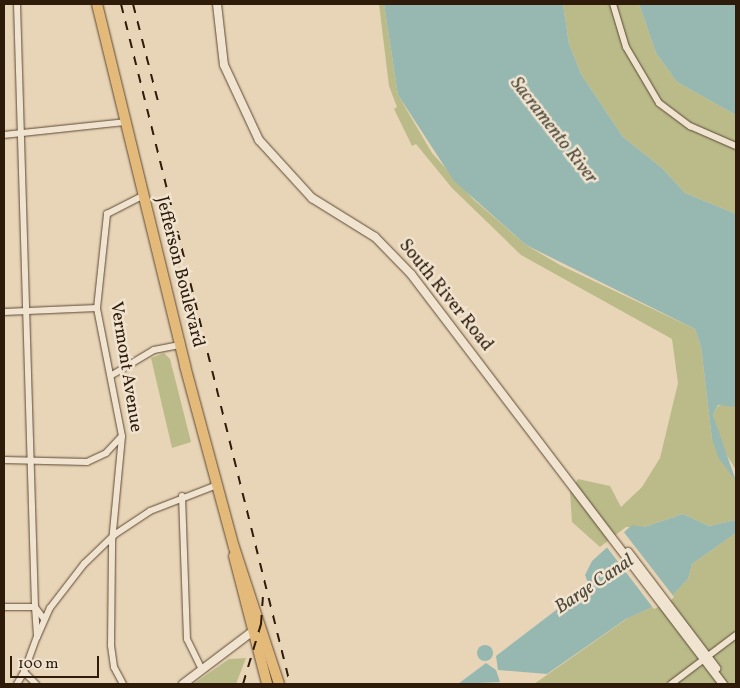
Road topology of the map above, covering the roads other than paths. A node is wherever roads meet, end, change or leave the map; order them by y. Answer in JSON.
{"nodes":[{"id":1,"x":16,"y":4,"type":"edge"},
{"id":2,"x":97,"y":4,"type":"edge"},
{"id":3,"x":218,"y":4,"type":"edge"},
{"id":4,"x":613,"y":4,"type":"edge"},
{"id":5,"x":126,"y":122,"type":"junction"},
{"id":6,"x":19,"y":133,"type":"junction"},
{"id":7,"x":4,"y":135,"type":"edge"},
{"id":8,"x":736,"y":146,"type":"edge"},
{"id":9,"x":144,"y":194,"type":"junction"},
{"id":10,"x":97,"y":308,"type":"junction"},
{"id":11,"x":4,"y":312,"type":"edge"},
{"id":12,"x":26,"y":312,"type":"junction"},
{"id":13,"x":180,"y":345,"type":"junction"},
{"id":14,"x":112,"y":375,"type":"junction"},
{"id":15,"x":122,"y":436,"type":"junction"},
{"id":16,"x":30,"y":459,"type":"junction"},
{"id":17,"x":4,"y":460,"type":"edge"},
{"id":18,"x":217,"y":485,"type":"junction"},
{"id":19,"x":182,"y":496,"type":"junction"},
{"id":20,"x":114,"y":535,"type":"junction"},
{"id":21,"x":35,"y":607,"type":"junction"},
{"id":22,"x":4,"y":608,"type":"edge"},
{"id":23,"x":44,"y":619,"type":"junction"},
{"id":24,"x":257,"y":627,"type":"junction"},
{"id":25,"x":736,"y":635,"type":"edge"},
{"id":26,"x":37,"y":637,"type":"junction"},
{"id":27,"x":706,"y":658,"type":"junction"},
{"id":28,"x":202,"y":670,"type":"junction"},
{"id":29,"x":24,"y":672,"type":"junction"},
{"id":30,"x":17,"y":684,"type":"edge"},
{"id":31,"x":36,"y":684,"type":"edge"},
{"id":32,"x":123,"y":684,"type":"edge"},
{"id":33,"x":183,"y":684,"type":"edge"},
{"id":34,"x":267,"y":684,"type":"edge"},
{"id":35,"x":279,"y":684,"type":"edge"},
{"id":36,"x":671,"y":684,"type":"edge"},
{"id":37,"x":723,"y":684,"type":"edge"},
{"id":38,"x":728,"y":684,"type":"edge"}],
"edges":[{"from":1,"to":6,"type":"street"},
{"from":2,"to":5,"type":"main road","name":"Jefferson Boulevard"},
{"from":3,"to":27,"type":"street","name":"South River Road"},
{"from":4,"to":8,"type":"street"},
{"from":5,"to":6,"type":"street"},
{"from":5,"to":9,"type":"main road","name":"Jefferson Boulevard"},
{"from":6,"to":7,"type":"street"},
{"from":6,"to":12,"type":"street"},
{"from":9,"to":10,"type":"street","name":"Vermont Avenue"},
{"from":9,"to":13,"type":"main road","name":"Jefferson Boulevard"},
{"from":10,"to":12,"type":"street"},
{"from":10,"to":14,"type":"street","name":"Vermont Avenue"},
{"from":11,"to":12,"type":"street"},
{"from":12,"to":16,"type":"street"},
{"from":13,"to":14,"type":"street"},
{"from":13,"to":18,"type":"main road","name":"Jefferson Boulevard"},
{"from":14,"to":15,"type":"street","name":"Vermont Avenue"},
{"from":15,"to":16,"type":"street"},
{"from":15,"to":20,"type":"street","name":"Vermont Avenue"},
{"from":16,"to":17,"type":"street"},
{"from":16,"to":21,"type":"street"},
{"from":18,"to":19,"type":"street"},
{"from":18,"to":24,"type":"main road","name":"Jefferson Boulevard"},
{"from":19,"to":20,"type":"street"},
{"from":19,"to":28,"type":"street"},
{"from":20,"to":23,"type":"street"},
{"from":20,"to":32,"type":"street","name":"Vermont Avenue"},
{"from":21,"to":22,"type":"street"},
{"from":21,"to":23,"type":"street"},
{"from":21,"to":26,"type":"street"},
{"from":23,"to":26,"type":"street"},
{"from":24,"to":28,"type":"street"},
{"from":24,"to":34,"type":"main road","name":"Jefferson Boulevard"},
{"from":24,"to":35,"type":"main road","name":"Jefferson Boulevard"},
{"from":25,"to":27,"type":"street"},
{"from":26,"to":29,"type":"street"},
{"from":27,"to":36,"type":"street"},
{"from":27,"to":37,"type":"street"},
{"from":27,"to":38,"type":"street"},
{"from":28,"to":33,"type":"street"},
{"from":29,"to":30,"type":"street"},
{"from":29,"to":31,"type":"street"}]}
